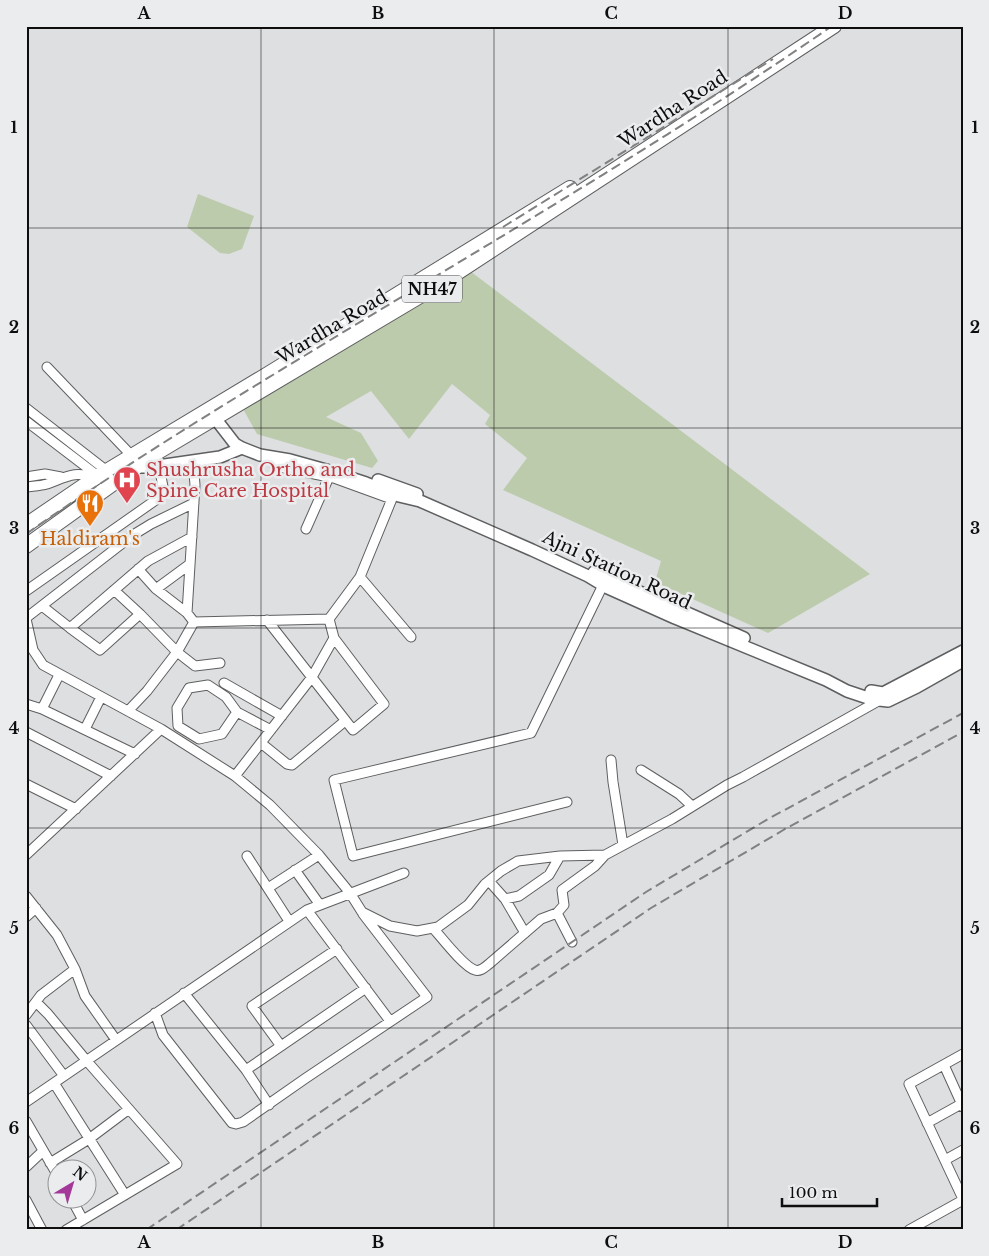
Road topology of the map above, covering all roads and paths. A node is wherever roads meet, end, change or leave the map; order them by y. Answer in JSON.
{"nodes":[{"id":1,"x":823,"y":26,"type":"edge"},
{"id":2,"x":834,"y":26,"type":"edge"},
{"id":3,"x":47,"y":367,"type":"dead end"},
{"id":4,"x":26,"y":408,"type":"edge"},
{"id":5,"x":215,"y":412,"type":"junction"},
{"id":6,"x":26,"y":421,"type":"edge"},
{"id":7,"x":248,"y":450,"type":"junction"},
{"id":8,"x":85,"y":460,"type":"junction"},
{"id":9,"x":193,"y":461,"type":"junction"},
{"id":10,"x":134,"y":462,"type":"junction"},
{"id":11,"x":159,"y":466,"type":"junction"},
{"id":12,"x":275,"y":466,"type":"dead end"},
{"id":13,"x":100,"y":475,"type":"junction"},
{"id":14,"x":26,"y":477,"type":"edge"},
{"id":15,"x":61,"y":477,"type":"junction"},
{"id":16,"x":329,"y":477,"type":"junction"},
{"id":17,"x":26,"y":487,"type":"edge"},
{"id":18,"x":394,"y":493,"type":"junction"},
{"id":19,"x":194,"y":504,"type":"junction"},
{"id":20,"x":26,"y":525,"type":"edge"},
{"id":21,"x":306,"y":529,"type":"dead end"},
{"id":22,"x":192,"y":537,"type":"junction"},
{"id":23,"x":26,"y":546,"type":"edge"},
{"id":24,"x":190,"y":564,"type":"junction"},
{"id":25,"x":138,"y":569,"type":"junction"},
{"id":26,"x":360,"y":576,"type":"junction"},
{"id":27,"x":601,"y":581,"type":"junction"},
{"id":28,"x":156,"y":589,"type":"junction"},
{"id":29,"x":114,"y":590,"type":"junction"},
{"id":30,"x":26,"y":591,"type":"edge"},
{"id":31,"x":42,"y":606,"type":"junction"},
{"id":32,"x":186,"y":613,"type":"junction"},
{"id":33,"x":140,"y":614,"type":"junction"},
{"id":34,"x":26,"y":618,"type":"edge"},
{"id":35,"x":329,"y":619,"type":"junction"},
{"id":36,"x":267,"y":620,"type":"junction"},
{"id":37,"x":194,"y":622,"type":"junction"},
{"id":38,"x":70,"y":628,"type":"junction"},
{"id":39,"x":411,"y":637,"type":"dead end"},
{"id":40,"x":334,"y":638,"type":"junction"},
{"id":41,"x":963,"y":651,"type":"edge"},
{"id":42,"x":177,"y":652,"type":"junction"},
{"id":43,"x":963,"y":661,"type":"edge"},
{"id":44,"x":220,"y":663,"type":"dead end"},
{"id":45,"x":58,"y":675,"type":"junction"},
{"id":46,"x":312,"y":678,"type":"junction"},
{"id":47,"x":224,"y":683,"type":"dead end"},
{"id":48,"x":880,"y":696,"type":"junction"},
{"id":49,"x":101,"y":697,"type":"junction"},
{"id":50,"x":26,"y":704,"type":"edge"},
{"id":51,"x":42,"y":709,"type":"junction"},
{"id":52,"x":128,"y":711,"type":"junction"},
{"id":53,"x":237,"y":712,"type":"junction"},
{"id":54,"x":282,"y":716,"type":"junction"},
{"id":55,"x":345,"y":721,"type":"junction"},
{"id":56,"x":161,"y":729,"type":"junction"},
{"id":57,"x":85,"y":730,"type":"junction"},
{"id":58,"x":185,"y":730,"type":"junction"},
{"id":59,"x":271,"y":730,"type":"junction"},
{"id":60,"x":26,"y":732,"type":"edge"},
{"id":61,"x":180,"y":740,"type":"junction"},
{"id":62,"x":261,"y":743,"type":"junction"},
{"id":63,"x":135,"y":754,"type":"junction"},
{"id":64,"x":611,"y":760,"type":"dead end"},
{"id":65,"x":641,"y":770,"type":"dead end"},
{"id":66,"x":111,"y":776,"type":"junction"},
{"id":67,"x":235,"y":776,"type":"junction"},
{"id":68,"x":27,"y":785,"type":"edge"},
{"id":69,"x":567,"y":802,"type":"dead end"},
{"id":70,"x":692,"y":806,"type":"junction"},
{"id":71,"x":76,"y":809,"type":"junction"},
{"id":72,"x":623,"y":845,"type":"junction"},
{"id":73,"x":26,"y":855,"type":"edge"},
{"id":74,"x":319,"y":855,"type":"junction"},
{"id":75,"x":605,"y":855,"type":"junction"},
{"id":76,"x":247,"y":856,"type":"dead end"},
{"id":77,"x":560,"y":856,"type":"junction"},
{"id":78,"x":295,"y":870,"type":"junction"},
{"id":79,"x":404,"y":873,"type":"dead end"},
{"id":80,"x":489,"y":881,"type":"junction"},
{"id":81,"x":268,"y":888,"type":"junction"},
{"id":82,"x":350,"y":893,"type":"junction"},
{"id":83,"x":26,"y":896,"type":"edge"},
{"id":84,"x":505,"y":899,"type":"junction"},
{"id":85,"x":320,"y":905,"type":"junction"},
{"id":86,"x":36,"y":908,"type":"junction"},
{"id":87,"x":307,"y":910,"type":"junction"},
{"id":88,"x":362,"y":912,"type":"junction"},
{"id":89,"x":557,"y":913,"type":"junction"},
{"id":90,"x":26,"y":917,"type":"edge"},
{"id":91,"x":289,"y":921,"type":"junction"},
{"id":92,"x":433,"y":928,"type":"junction"},
{"id":93,"x":525,"y":932,"type":"junction"},
{"id":94,"x":572,"y":942,"type":"dead end"},
{"id":95,"x":337,"y":949,"type":"junction"},
{"id":96,"x":75,"y":969,"type":"junction"},
{"id":97,"x":366,"y":988,"type":"junction"},
{"id":98,"x":184,"y":993,"type":"junction"},
{"id":99,"x":36,"y":1002,"type":"junction"},
{"id":100,"x":155,"y":1013,"type":"junction"},
{"id":101,"x":26,"y":1015,"type":"edge"},
{"id":102,"x":390,"y":1021,"type":"junction"},
{"id":103,"x":26,"y":1025,"type":"edge"},
{"id":104,"x":116,"y":1040,"type":"junction"},
{"id":105,"x":281,"y":1046,"type":"junction"},
{"id":106,"x":963,"y":1054,"type":"edge"},
{"id":107,"x":86,"y":1060,"type":"junction"},
{"id":108,"x":944,"y":1065,"type":"junction"},
{"id":109,"x":246,"y":1070,"type":"junction"},
{"id":110,"x":64,"y":1076,"type":"junction"},
{"id":111,"x":54,"y":1082,"type":"junction"},
{"id":112,"x":26,"y":1102,"type":"edge"},
{"id":113,"x":269,"y":1105,"type":"junction"},
{"id":114,"x":962,"y":1105,"type":"edge"},
{"id":115,"x":129,"y":1109,"type":"junction"},
{"id":116,"x":26,"y":1121,"type":"edge"},
{"id":117,"x":927,"y":1123,"type":"junction"},
{"id":118,"x":89,"y":1138,"type":"junction"},
{"id":119,"x":963,"y":1150,"type":"edge"},
{"id":120,"x":43,"y":1151,"type":"junction"},
{"id":121,"x":58,"y":1158,"type":"edge"},
{"id":122,"x":48,"y":1160,"type":"edge"},
{"id":123,"x":945,"y":1160,"type":"junction"},
{"id":124,"x":26,"y":1167,"type":"edge"},
{"id":125,"x":125,"y":1195,"type":"junction"},
{"id":126,"x":963,"y":1199,"type":"edge"},
{"id":127,"x":26,"y":1200,"type":"edge"},
{"id":128,"x":76,"y":1208,"type":"edge"},
{"id":129,"x":83,"y":1220,"type":"junction"},
{"id":130,"x":42,"y":1230,"type":"edge"},
{"id":131,"x":66,"y":1230,"type":"edge"},
{"id":132,"x":909,"y":1230,"type":"edge"}],
"edges":[{"from":1,"to":5,"type":"highway","name":"Wardha Road","number":"NH47"},
{"from":2,"to":5,"type":"highway","name":"Wardha Road","number":"NH47"},
{"from":3,"to":10,"type":"street"},
{"from":4,"to":8,"type":"street"},
{"from":5,"to":7,"type":"main road"},
{"from":5,"to":10,"type":"highway","name":"Wardha Road","number":"NH47"},
{"from":6,"to":8,"type":"street"},
{"from":7,"to":9,"type":"main road"},
{"from":7,"to":18,"type":"main road","name":"Ajni Station Road"},
{"from":8,"to":13,"type":"street"},
{"from":9,"to":11,"type":"main road"},
{"from":9,"to":19,"type":"street"},
{"from":10,"to":11,"type":"main road"},
{"from":10,"to":13,"type":"highway","name":"Wardha Road","number":"NH47"},
{"from":10,"to":23,"type":"highway","name":"Wardha Road","number":"NH47"},
{"from":11,"to":30,"type":"street"},
{"from":12,"to":16,"type":"street"},
{"from":13,"to":15,"type":"street"},
{"from":13,"to":20,"type":"highway","name":"Wardha Road","number":"NH47"},
{"from":14,"to":15,"type":"street"},
{"from":15,"to":17,"type":"street"},
{"from":16,"to":18,"type":"street"},
{"from":16,"to":21,"type":"street"},
{"from":18,"to":26,"type":"street"},
{"from":18,"to":27,"type":"main road","name":"Ajni Station Road"},
{"from":19,"to":22,"type":"street"},
{"from":19,"to":31,"type":"street"},
{"from":22,"to":24,"type":"street"},
{"from":22,"to":25,"type":"street"},
{"from":24,"to":28,"type":"street"},
{"from":24,"to":32,"type":"street"},
{"from":25,"to":28,"type":"street"},
{"from":25,"to":29,"type":"street"},
{"from":26,"to":35,"type":"street"},
{"from":26,"to":39,"type":"street"},
{"from":27,"to":48,"type":"main road","name":"Ajni Station Road"},
{"from":27,"to":69,"type":"street"},
{"from":28,"to":32,"type":"street"},
{"from":29,"to":33,"type":"street"},
{"from":29,"to":38,"type":"street"},
{"from":31,"to":34,"type":"street"},
{"from":31,"to":38,"type":"street"},
{"from":32,"to":37,"type":"street"},
{"from":33,"to":38,"type":"street"},
{"from":33,"to":42,"type":"street"},
{"from":34,"to":45,"type":"street"},
{"from":35,"to":36,"type":"street"},
{"from":35,"to":40,"type":"street"},
{"from":36,"to":37,"type":"street"},
{"from":36,"to":46,"type":"street"},
{"from":37,"to":42,"type":"street"},
{"from":40,"to":46,"type":"street"},
{"from":40,"to":55,"type":"street"},
{"from":41,"to":48,"type":"main road"},
{"from":42,"to":44,"type":"street"},
{"from":42,"to":52,"type":"street"},
{"from":43,"to":48,"type":"main road"},
{"from":45,"to":49,"type":"street"},
{"from":45,"to":51,"type":"street"},
{"from":46,"to":54,"type":"street"},
{"from":46,"to":55,"type":"street"},
{"from":47,"to":54,"type":"street"},
{"from":48,"to":70,"type":"street"},
{"from":49,"to":52,"type":"street"},
{"from":49,"to":57,"type":"street"},
{"from":50,"to":51,"type":"street"},
{"from":51,"to":57,"type":"street"},
{"from":52,"to":56,"type":"street"},
{"from":53,"to":58,"type":"street"},
{"from":53,"to":58,"type":"street"},
{"from":53,"to":59,"type":"street"},
{"from":54,"to":59,"type":"street"},
{"from":55,"to":62,"type":"street"},
{"from":56,"to":61,"type":"street"},
{"from":56,"to":63,"type":"street"},
{"from":57,"to":63,"type":"street"},
{"from":58,"to":61,"type":"street"},
{"from":59,"to":62,"type":"street"},
{"from":60,"to":66,"type":"street"},
{"from":61,"to":67,"type":"street"},
{"from":62,"to":67,"type":"street"},
{"from":63,"to":66,"type":"street"},
{"from":64,"to":72,"type":"street"},
{"from":65,"to":70,"type":"street"},
{"from":66,"to":71,"type":"street"},
{"from":67,"to":74,"type":"street"},
{"from":68,"to":71,"type":"street"},
{"from":70,"to":72,"type":"street"},
{"from":71,"to":73,"type":"street"},
{"from":72,"to":75,"type":"street"},
{"from":74,"to":78,"type":"street"},
{"from":74,"to":82,"type":"street"},
{"from":75,"to":77,"type":"street"},
{"from":75,"to":89,"type":"street"},
{"from":76,"to":81,"type":"street"},
{"from":77,"to":80,"type":"street"},
{"from":77,"to":84,"type":"street"},
{"from":78,"to":81,"type":"street"},
{"from":78,"to":85,"type":"street"},
{"from":79,"to":82,"type":"street"},
{"from":80,"to":84,"type":"street"},
{"from":80,"to":92,"type":"street"},
{"from":81,"to":91,"type":"street"},
{"from":82,"to":85,"type":"street"},
{"from":82,"to":88,"type":"street"},
{"from":83,"to":86,"type":"street"},
{"from":84,"to":93,"type":"street"},
{"from":85,"to":87,"type":"street"},
{"from":86,"to":90,"type":"street"},
{"from":86,"to":96,"type":"street"},
{"from":87,"to":91,"type":"street"},
{"from":87,"to":95,"type":"street"},
{"from":88,"to":92,"type":"street"},
{"from":88,"to":102,"type":"street"},
{"from":89,"to":93,"type":"street"},
{"from":89,"to":94,"type":"street"},
{"from":91,"to":98,"type":"street"},
{"from":92,"to":93,"type":"street"},
{"from":95,"to":97,"type":"street"},
{"from":95,"to":105,"type":"street"},
{"from":96,"to":99,"type":"street"},
{"from":96,"to":104,"type":"street"},
{"from":97,"to":102,"type":"street"},
{"from":97,"to":105,"type":"street"},
{"from":98,"to":100,"type":"street"},
{"from":98,"to":109,"type":"street"},
{"from":99,"to":101,"type":"street"},
{"from":99,"to":107,"type":"street"},
{"from":100,"to":104,"type":"street"},
{"from":100,"to":113,"type":"street"},
{"from":102,"to":113,"type":"street"},
{"from":103,"to":110,"type":"street"},
{"from":104,"to":107,"type":"street"},
{"from":105,"to":109,"type":"street"},
{"from":106,"to":108,"type":"street"},
{"from":107,"to":110,"type":"street"},
{"from":107,"to":115,"type":"street"},
{"from":108,"to":114,"type":"street"},
{"from":108,"to":117,"type":"street"},
{"from":109,"to":113,"type":"street"},
{"from":110,"to":111,"type":"street"},
{"from":111,"to":112,"type":"street"},
{"from":111,"to":118,"type":"street"},
{"from":114,"to":117,"type":"street"},
{"from":115,"to":118,"type":"street"},
{"from":115,"to":125,"type":"street"},
{"from":116,"to":120,"type":"street"},
{"from":117,"to":123,"type":"street"},
{"from":118,"to":121,"type":"street"},
{"from":118,"to":125,"type":"street"},
{"from":119,"to":123,"type":"street"},
{"from":120,"to":122,"type":"street"},
{"from":120,"to":124,"type":"street"},
{"from":123,"to":126,"type":"street"},
{"from":125,"to":129,"type":"street"},
{"from":126,"to":132,"type":"street"},
{"from":127,"to":130,"type":"street"},
{"from":128,"to":129,"type":"street"},
{"from":129,"to":131,"type":"street"}]}
